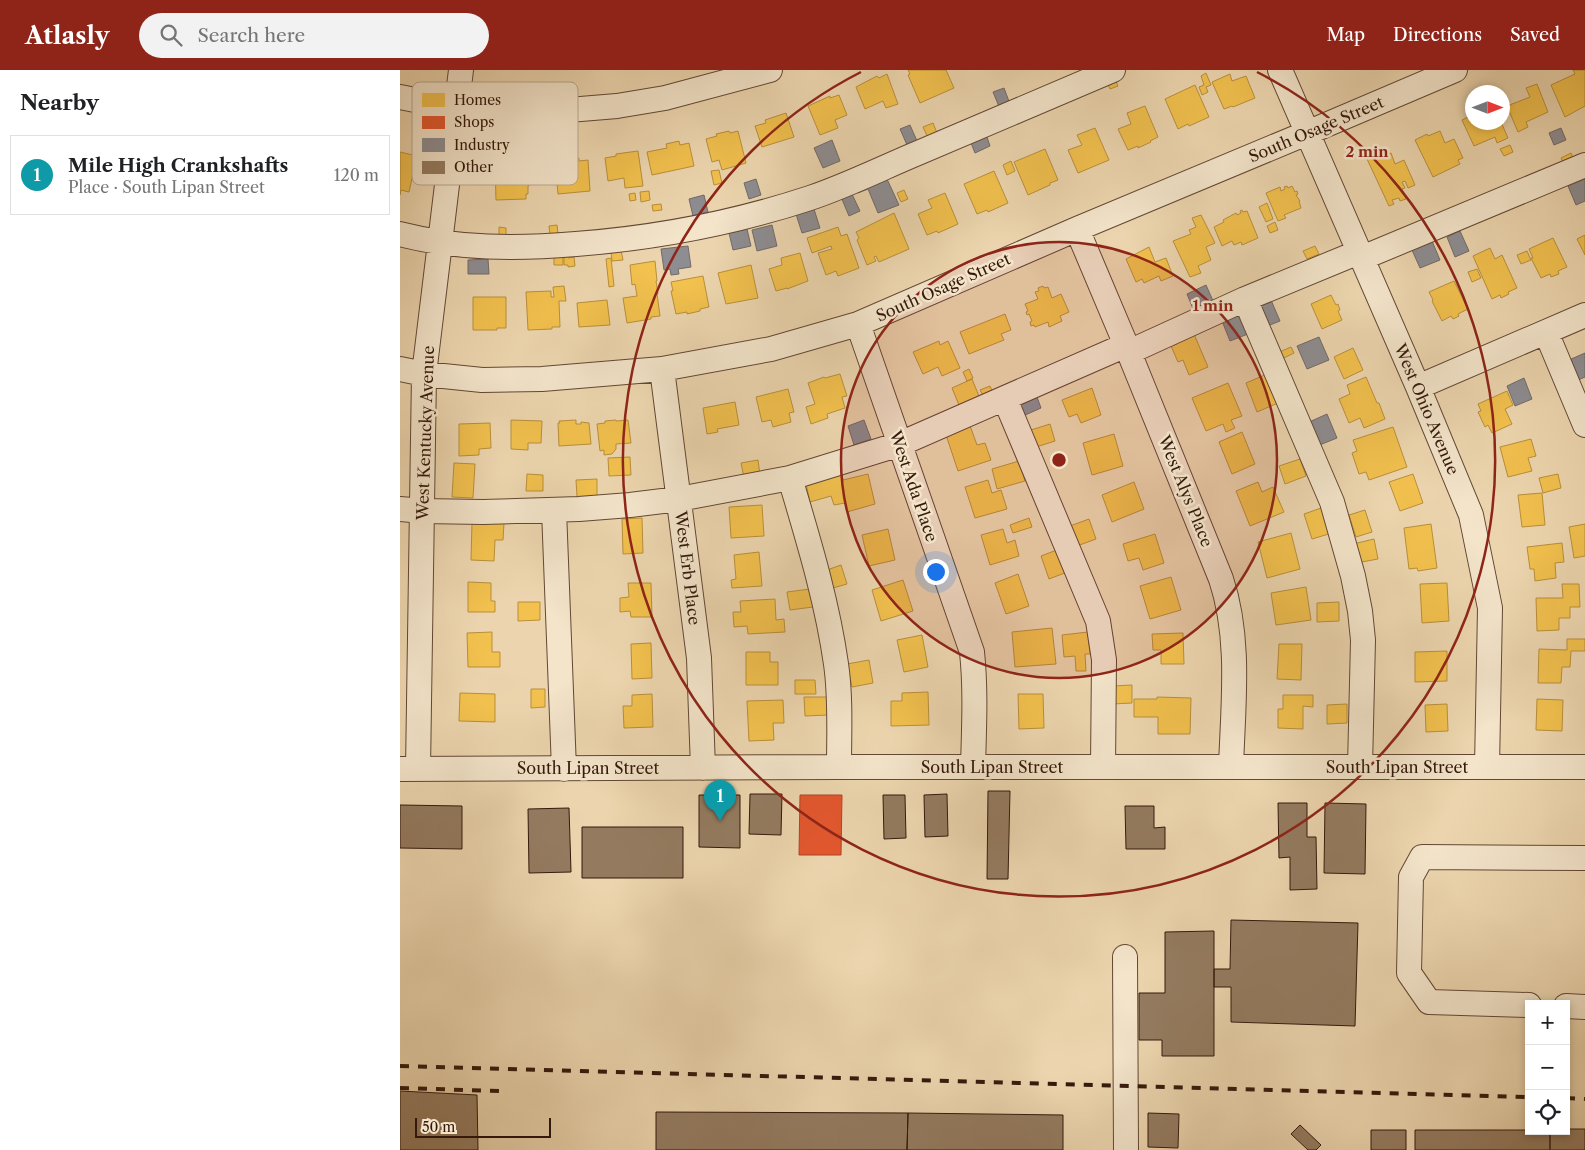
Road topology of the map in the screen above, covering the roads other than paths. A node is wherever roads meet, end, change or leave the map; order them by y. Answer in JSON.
{"nodes":[{"id":1,"x":770,"y":70,"type":"edge"},
{"id":2,"x":1112,"y":70,"type":"edge"},
{"id":3,"x":1280,"y":70,"type":"edge"},
{"id":4,"x":1455,"y":70,"type":"edge"},
{"id":5,"x":578,"y":109,"type":"edge"},
{"id":6,"x":1307,"y":133,"type":"junction"},
{"id":7,"x":1585,"y":165,"type":"edge"},
{"id":8,"x":447,"y":185,"type":"edge"},
{"id":9,"x":1077,"y":229,"type":"junction"},
{"id":10,"x":400,"y":234,"type":"edge"},
{"id":11,"x":440,"y":243,"type":"junction"},
{"id":12,"x":1360,"y":255,"type":"junction"},
{"id":13,"x":1245,"y":299,"type":"junction"},
{"id":14,"x":1585,"y":315,"type":"edge"},
{"id":15,"x":858,"y":324,"type":"junction"},
{"id":16,"x":1546,"y":332,"type":"junction"},
{"id":17,"x":1128,"y":348,"type":"junction"},
{"id":18,"x":400,"y":369,"type":"edge"},
{"id":19,"x":662,"y":369,"type":"junction"},
{"id":20,"x":424,"y":374,"type":"junction"},
{"id":21,"x":1418,"y":387,"type":"junction"},
{"id":22,"x":1005,"y":399,"type":"junction"},
{"id":23,"x":1585,"y":425,"type":"edge"},
{"id":24,"x":900,"y":444,"type":"junction"},
{"id":25,"x":790,"y":478,"type":"junction"},
{"id":26,"x":679,"y":499,"type":"junction"},
{"id":27,"x":411,"y":510,"type":"edge"},
{"id":28,"x":554,"y":510,"type":"junction"},
{"id":29,"x":839,"y":767,"type":"junction"},
{"id":30,"x":973,"y":767,"type":"junction"},
{"id":31,"x":1103,"y":767,"type":"junction"},
{"id":32,"x":1231,"y":767,"type":"junction"},
{"id":33,"x":1360,"y":767,"type":"junction"},
{"id":34,"x":1487,"y":767,"type":"junction"},
{"id":35,"x":564,"y":768,"type":"junction"},
{"id":36,"x":703,"y":768,"type":"junction"},
{"id":37,"x":1585,"y":768,"type":"edge"},
{"id":38,"x":409,"y":769,"type":"edge"},
{"id":39,"x":1585,"y":858,"type":"edge"},
{"id":40,"x":1124,"y":956,"type":"dead end"},
{"id":41,"x":1525,"y":1005,"type":"edge"},
{"id":42,"x":1570,"y":1006,"type":"edge"},
{"id":43,"x":1585,"y":1007,"type":"edge"},
{"id":44,"x":1126,"y":1150,"type":"edge"}],
"edges":[{"from":1,"to":5,"type":"street"},
{"from":2,"to":11,"type":"street"},
{"from":3,"to":6,"type":"street","name":"West Ohio Avenue"},
{"from":4,"to":6,"type":"street","name":"South Osage Street"},
{"from":6,"to":9,"type":"street","name":"South Osage Street"},
{"from":6,"to":12,"type":"street","name":"West Ohio Avenue"},
{"from":7,"to":12,"type":"street"},
{"from":8,"to":11,"type":"street","name":"West Kentucky Avenue"},
{"from":9,"to":15,"type":"street","name":"South Osage Street"},
{"from":9,"to":17,"type":"street","name":"West Alys Place"},
{"from":10,"to":11,"type":"street"},
{"from":11,"to":20,"type":"street","name":"West Kentucky Avenue"},
{"from":12,"to":13,"type":"street"},
{"from":12,"to":21,"type":"street","name":"West Ohio Avenue"},
{"from":13,"to":17,"type":"street"},
{"from":13,"to":33,"type":"street"},
{"from":14,"to":16,"type":"street"},
{"from":15,"to":19,"type":"street","name":"South Osage Street"},
{"from":15,"to":24,"type":"street","name":"West Ada Place"},
{"from":16,"to":21,"type":"street"},
{"from":16,"to":23,"type":"street"},
{"from":17,"to":22,"type":"street"},
{"from":17,"to":32,"type":"street","name":"West Alys Place"},
{"from":18,"to":20,"type":"street","name":"South Osage Street"},
{"from":19,"to":20,"type":"street","name":"South Osage Street"},
{"from":19,"to":26,"type":"street","name":"West Erb Place"},
{"from":20,"to":27,"type":"street","name":"West Kentucky Avenue"},
{"from":21,"to":34,"type":"street","name":"West Ohio Avenue"},
{"from":22,"to":24,"type":"street"},
{"from":22,"to":31,"type":"street"},
{"from":24,"to":25,"type":"street"},
{"from":24,"to":30,"type":"street","name":"West Ada Place"},
{"from":25,"to":26,"type":"street"},
{"from":25,"to":29,"type":"street"},
{"from":26,"to":28,"type":"street"},
{"from":26,"to":36,"type":"street","name":"West Erb Place"},
{"from":27,"to":28,"type":"street"},
{"from":27,"to":38,"type":"street","name":"West Kentucky Avenue"},
{"from":28,"to":35,"type":"street"},
{"from":29,"to":30,"type":"street","name":"South Lipan Street"},
{"from":29,"to":36,"type":"street","name":"South Lipan Street"},
{"from":30,"to":31,"type":"street","name":"South Lipan Street"},
{"from":31,"to":32,"type":"street","name":"South Lipan Street"},
{"from":32,"to":33,"type":"street","name":"South Lipan Street"},
{"from":33,"to":34,"type":"street","name":"South Lipan Street"},
{"from":34,"to":37,"type":"street","name":"South Lipan Street"},
{"from":35,"to":36,"type":"street","name":"South Lipan Street"},
{"from":35,"to":38,"type":"street","name":"South Lipan Street"},
{"from":39,"to":41,"type":"street"},
{"from":40,"to":44,"type":"street"},
{"from":42,"to":43,"type":"street"}]}
